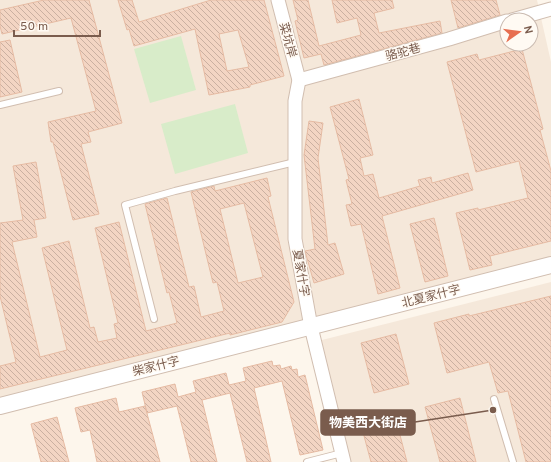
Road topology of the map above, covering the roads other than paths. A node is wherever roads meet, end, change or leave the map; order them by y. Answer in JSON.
{"nodes":[{"id":1,"x":278,"y":0,"type":"edge"},
{"id":2,"x":551,"y":9,"type":"edge"},
{"id":3,"x":539,"y":12,"type":"edge"},
{"id":4,"x":499,"y":23,"type":"edge"},
{"id":5,"x":299,"y":80,"type":"junction"},
{"id":6,"x":59,"y":91,"type":"dead end"},
{"id":7,"x":0,"y":105,"type":"edge"},
{"id":8,"x":295,"y":162,"type":"junction"},
{"id":9,"x":551,"y":265,"type":"edge"},
{"id":10,"x":154,"y":319,"type":"dead end"},
{"id":11,"x":311,"y":327,"type":"junction"},
{"id":12,"x":494,"y":399,"type":"dead end"},
{"id":13,"x":0,"y":406,"type":"edge"},
{"id":14,"x":343,"y":457,"type":"edge"},
{"id":15,"x":307,"y":462,"type":"edge"},
{"id":16,"x":513,"y":462,"type":"edge"}],
"edges":[{"from":1,"to":5,"type":"street","name":"菜坑岸"},
{"from":2,"to":3,"type":"street"},
{"from":4,"to":5,"type":"street","name":"骆驼巷"},
{"from":5,"to":8,"type":"street","name":"夏家什字"},
{"from":6,"to":7,"type":"lane"},
{"from":8,"to":10,"type":"lane"},
{"from":8,"to":11,"type":"street","name":"夏家什字"},
{"from":9,"to":11,"type":"street","name":"北夏家什字"},
{"from":11,"to":13,"type":"street","name":"柴家什字"},
{"from":11,"to":14,"type":"street","name":"夏家什字"},
{"from":12,"to":16,"type":"lane"},
{"from":14,"to":15,"type":"lane"}]}
